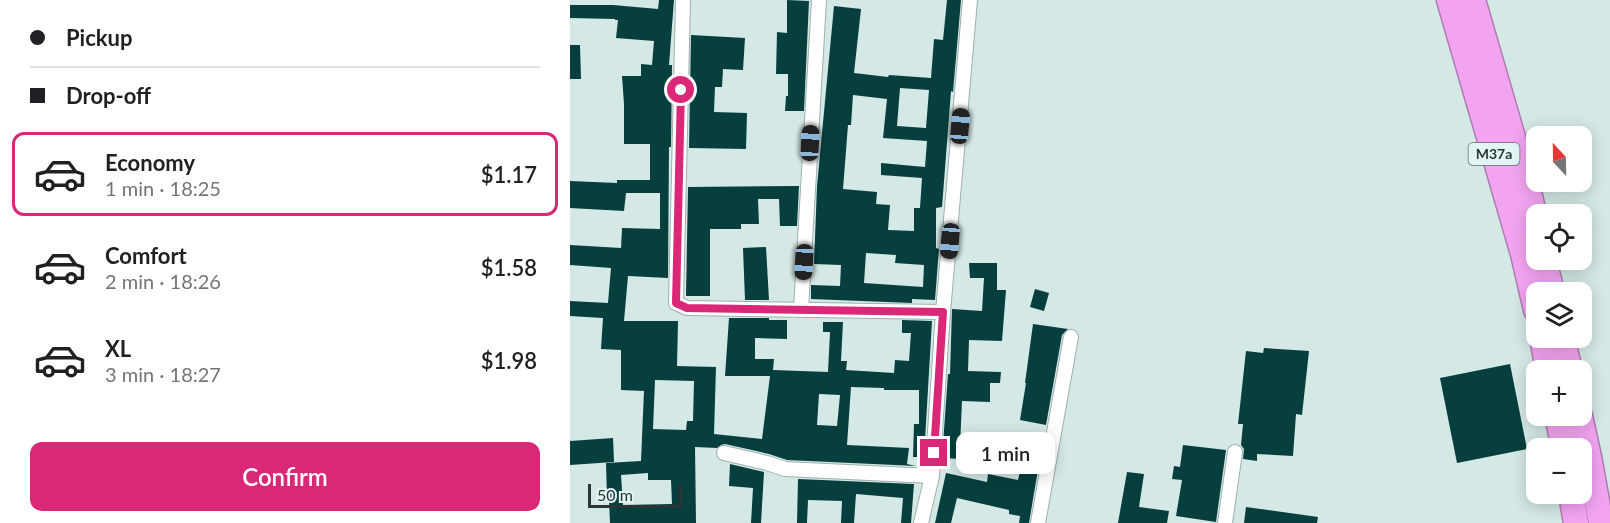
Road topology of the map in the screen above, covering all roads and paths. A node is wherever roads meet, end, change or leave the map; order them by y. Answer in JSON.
{"nodes":[{"id":1,"x":683,"y":0,"type":"edge"},
{"id":2,"x":819,"y":0,"type":"edge"},
{"id":3,"x":970,"y":0,"type":"edge"},
{"id":4,"x":1449,"y":0,"type":"edge"},
{"id":5,"x":1473,"y":0,"type":"edge"},
{"id":6,"x":1532,"y":204,"type":"edge"},
{"id":7,"x":1530,"y":282,"type":"edge"},
{"id":8,"x":801,"y":310,"type":"junction"},
{"id":9,"x":943,"y":312,"type":"junction"},
{"id":10,"x":1071,"y":337,"type":"dead end"},
{"id":11,"x":1235,"y":452,"type":"dead end"},
{"id":12,"x":724,"y":453,"type":"dead end"},
{"id":13,"x":932,"y":476,"type":"junction"},
{"id":14,"x":1592,"y":486,"type":"edge"},
{"id":15,"x":1573,"y":504,"type":"edge"},
{"id":16,"x":921,"y":523,"type":"edge"},
{"id":17,"x":1038,"y":523,"type":"edge"},
{"id":18,"x":1225,"y":523,"type":"edge"},
{"id":19,"x":1576,"y":523,"type":"edge"},
{"id":20,"x":1601,"y":523,"type":"edge"}],
"edges":[{"from":1,"to":8,"type":"street"},
{"from":2,"to":8,"type":"street"},
{"from":3,"to":9,"type":"street"},
{"from":4,"to":7,"type":"highway","number":"M37a"},
{"from":5,"to":6,"type":"highway","number":"M37a"},
{"from":8,"to":9,"type":"street"},
{"from":9,"to":13,"type":"street"},
{"from":10,"to":17,"type":"street"},
{"from":11,"to":18,"type":"street"},
{"from":12,"to":13,"type":"street"},
{"from":13,"to":16,"type":"street"},
{"from":14,"to":20,"type":"highway"},
{"from":15,"to":19,"type":"highway"}]}
